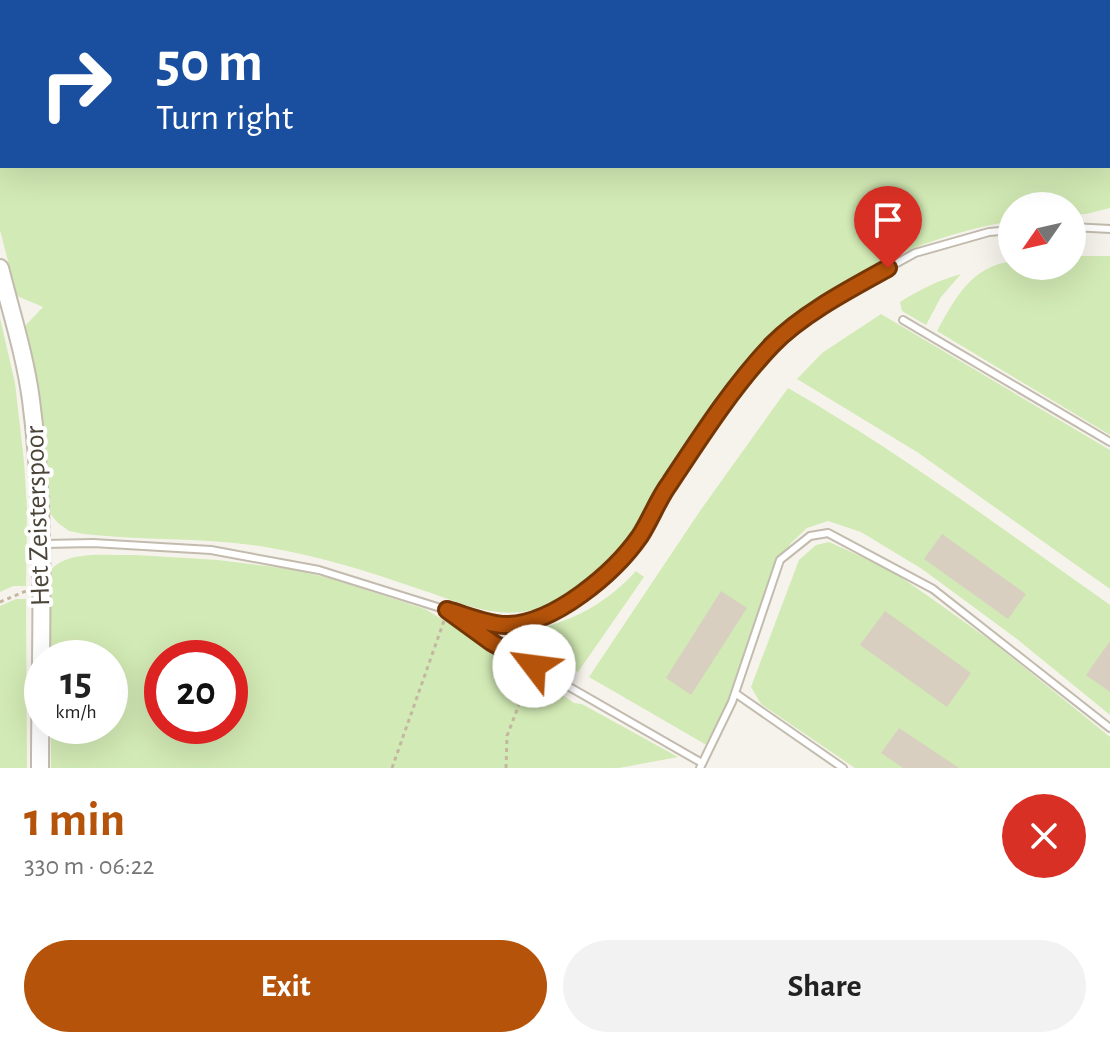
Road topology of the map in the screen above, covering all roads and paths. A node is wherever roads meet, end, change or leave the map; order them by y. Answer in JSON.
{"nodes":[{"id":1,"x":1086,"y":228,"type":"edge"},
{"id":2,"x":1110,"y":229,"type":"edge"},
{"id":3,"x":998,"y":231,"type":"edge"},
{"id":4,"x":0,"y":268,"type":"edge"},
{"id":5,"x":903,"y":320,"type":"dead end"},
{"id":6,"x":1110,"y":442,"type":"edge"},
{"id":7,"x":39,"y":545,"type":"junction"},
{"id":8,"x":40,"y":590,"type":"junction"},
{"id":9,"x":0,"y":602,"type":"edge"},
{"id":10,"x":447,"y":610,"type":"junction"},
{"id":11,"x":534,"y":666,"type":"junction"},
{"id":12,"x":735,"y":693,"type":"junction"},
{"id":13,"x":1110,"y":728,"type":"edge"},
{"id":14,"x":701,"y":766,"type":"edge"},
{"id":15,"x":40,"y":768,"type":"edge"},
{"id":16,"x":392,"y":768,"type":"edge"},
{"id":17,"x":506,"y":768,"type":"edge"},
{"id":18,"x":843,"y":768,"type":"edge"}],
"edges":[{"from":1,"to":2,"type":"lane"},
{"from":3,"to":10,"type":"lane"},
{"from":4,"to":7,"type":"street","name":"Het Zeisterspoor"},
{"from":5,"to":6,"type":"lane"},
{"from":7,"to":8,"type":"street","name":"Het Zeisterspoor"},
{"from":7,"to":10,"type":"lane"},
{"from":8,"to":9,"type":"path"},
{"from":8,"to":15,"type":"street","name":"Het Zeisterspoor"},
{"from":10,"to":11,"type":"lane"},
{"from":10,"to":16,"type":"path"},
{"from":11,"to":14,"type":"lane"},
{"from":11,"to":17,"type":"path"},
{"from":12,"to":13,"type":"lane"},
{"from":12,"to":14,"type":"lane"},
{"from":12,"to":18,"type":"lane"}]}
